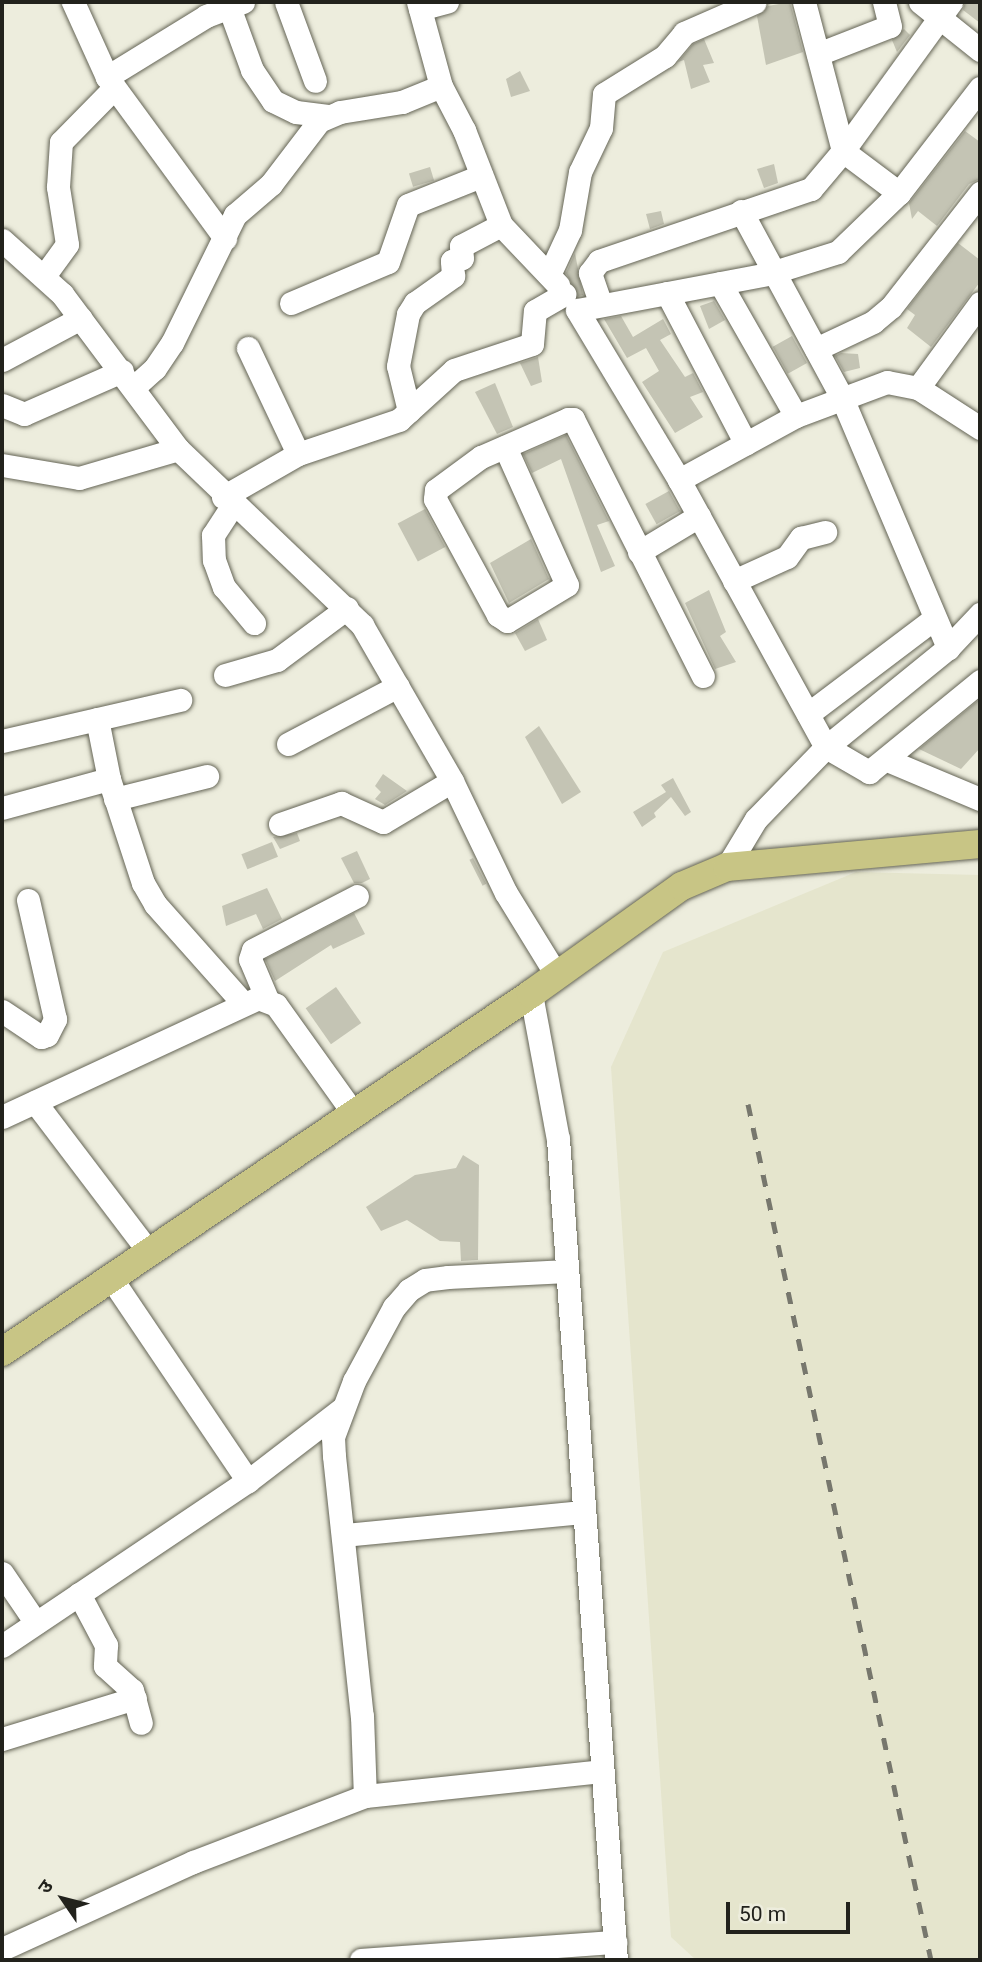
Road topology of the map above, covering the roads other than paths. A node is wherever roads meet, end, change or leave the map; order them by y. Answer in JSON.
{"nodes":[{"id":1,"x":73,"y":2,"type":"edge"},
{"id":2,"x":286,"y":2,"type":"edge"},
{"id":3,"x":447,"y":2,"type":"edge"},
{"id":4,"x":755,"y":2,"type":"edge"},
{"id":5,"x":804,"y":2,"type":"edge"},
{"id":6,"x":884,"y":2,"type":"edge"},
{"id":7,"x":920,"y":2,"type":"edge"},
{"id":8,"x":236,"y":4,"type":"edge"},
{"id":9,"x":419,"y":5,"type":"edge"},
{"id":10,"x":205,"y":9,"type":"edge"},
{"id":11,"x":945,"y":11,"type":"edge"},
{"id":12,"x":980,"y":50,"type":"edge"},
{"id":13,"x":818,"y":54,"type":"junction"},
{"id":14,"x":316,"y":81,"type":"dead end"},
{"id":15,"x":111,"y":83,"type":"junction"},
{"id":16,"x":441,"y":86,"type":"junction"},
{"id":17,"x":980,"y":88,"type":"edge"},
{"id":18,"x":328,"y":116,"type":"junction"},
{"id":19,"x":843,"y":151,"type":"junction"},
{"id":20,"x":481,"y":176,"type":"junction"},
{"id":21,"x":900,"y":193,"type":"junction"},
{"id":22,"x":980,"y":193,"type":"edge"},
{"id":23,"x":741,"y":211,"type":"junction"},
{"id":24,"x":501,"y":225,"type":"junction"},
{"id":25,"x":225,"y":238,"type":"junction"},
{"id":26,"x":2,"y":240,"type":"edge"},
{"id":27,"x":775,"y":272,"type":"junction"},
{"id":28,"x":549,"y":275,"type":"junction"},
{"id":29,"x":44,"y":276,"type":"junction"},
{"id":30,"x":720,"y":283,"type":"junction"},
{"id":31,"x":667,"y":293,"type":"junction"},
{"id":32,"x":570,"y":302,"type":"junction"},
{"id":33,"x":291,"y":303,"type":"dead end"},
{"id":34,"x":980,"y":303,"type":"edge"},
{"id":35,"x":601,"y":305,"type":"junction"},
{"id":36,"x":81,"y":318,"type":"junction"},
{"id":37,"x":248,"y":348,"type":"dead end"},
{"id":38,"x":816,"y":349,"type":"junction"},
{"id":39,"x":2,"y":360,"type":"edge"},
{"id":40,"x":128,"y":379,"type":"junction"},
{"id":41,"x":918,"y":388,"type":"junction"},
{"id":42,"x":842,"y":398,"type":"junction"},
{"id":43,"x":2,"y":405,"type":"edge"},
{"id":44,"x":409,"y":411,"type":"junction"},
{"id":45,"x":796,"y":416,"type":"junction"},
{"id":46,"x":980,"y":428,"type":"edge"},
{"id":47,"x":746,"y":443,"type":"junction"},
{"id":48,"x":505,"y":447,"type":"junction"},
{"id":49,"x":178,"y":449,"type":"junction"},
{"id":50,"x":298,"y":454,"type":"junction"},
{"id":51,"x":2,"y":466,"type":"edge"},
{"id":52,"x":678,"y":480,"type":"junction"},
{"id":53,"x":228,"y":501,"type":"junction"},
{"id":54,"x":699,"y":516,"type":"junction"},
{"id":55,"x":825,"y":533,"type":"dead end"},
{"id":56,"x":639,"y":552,"type":"junction"},
{"id":57,"x":734,"y":581,"type":"junction"},
{"id":58,"x":347,"y":608,"type":"junction"},
{"id":59,"x":980,"y":614,"type":"edge"},
{"id":60,"x":935,"y":618,"type":"junction"},
{"id":61,"x":254,"y":624,"type":"dead end"},
{"id":62,"x":948,"y":648,"type":"junction"},
{"id":63,"x":225,"y":675,"type":"dead end"},
{"id":64,"x":703,"y":676,"type":"dead end"},
{"id":65,"x":980,"y":681,"type":"edge"},
{"id":66,"x":398,"y":685,"type":"junction"},
{"id":67,"x":180,"y":700,"type":"dead end"},
{"id":68,"x":808,"y":714,"type":"junction"},
{"id":69,"x":97,"y":719,"type":"junction"},
{"id":70,"x":2,"y":741,"type":"edge"},
{"id":71,"x":288,"y":744,"type":"dead end"},
{"id":72,"x":827,"y":747,"type":"junction"},
{"id":73,"x":887,"y":760,"type":"junction"},
{"id":74,"x":207,"y":776,"type":"dead end"},
{"id":75,"x":452,"y":781,"type":"junction"},
{"id":76,"x":112,"y":789,"type":"junction"},
{"id":77,"x":980,"y":799,"type":"edge"},
{"id":78,"x":2,"y":808,"type":"edge"},
{"id":79,"x":280,"y":824,"type":"dead end"},
{"id":80,"x":980,"y":845,"type":"edge"},
{"id":81,"x":727,"y":867,"type":"junction"},
{"id":82,"x":356,"y":896,"type":"dead end"},
{"id":83,"x":28,"y":900,"type":"dead end"},
{"id":84,"x":557,"y":976,"type":"junction"},
{"id":85,"x":531,"y":994,"type":"junction"},
{"id":86,"x":267,"y":999,"type":"junction"},
{"id":87,"x":243,"y":1003,"type":"junction"},
{"id":88,"x":2,"y":1012,"type":"edge"},
{"id":89,"x":35,"y":1101,"type":"junction"},
{"id":90,"x":354,"y":1114,"type":"junction"},
{"id":91,"x":2,"y":1116,"type":"edge"},
{"id":92,"x":149,"y":1252,"type":"junction"},
{"id":93,"x":567,"y":1271,"type":"junction"},
{"id":94,"x":111,"y":1278,"type":"junction"},
{"id":95,"x":2,"y":1352,"type":"edge"},
{"id":96,"x":342,"y":1409,"type":"junction"},
{"id":97,"x":248,"y":1480,"type":"junction"},
{"id":98,"x":584,"y":1512,"type":"junction"},
{"id":99,"x":344,"y":1535,"type":"junction"},
{"id":100,"x":2,"y":1573,"type":"edge"},
{"id":101,"x":79,"y":1594,"type":"junction"},
{"id":102,"x":36,"y":1623,"type":"junction"},
{"id":103,"x":2,"y":1646,"type":"edge"},
{"id":104,"x":135,"y":1698,"type":"junction"},
{"id":105,"x":141,"y":1723,"type":"dead end"},
{"id":106,"x":2,"y":1739,"type":"edge"},
{"id":107,"x":603,"y":1771,"type":"junction"},
{"id":108,"x":365,"y":1796,"type":"junction"},
{"id":109,"x":2,"y":1949,"type":"edge"},
{"id":110,"x":615,"y":1951,"type":"edge"},
{"id":111,"x":494,"y":1955,"type":"edge"},
{"id":112,"x":361,"y":1960,"type":"edge"}],
"edges":[{"from":1,"to":15,"type":"street"},
{"from":2,"to":14,"type":"street"},
{"from":3,"to":9,"type":"street"},
{"from":4,"to":28,"type":"street"},
{"from":5,"to":13,"type":"street"},
{"from":6,"to":13,"type":"street"},
{"from":7,"to":11,"type":"street"},
{"from":8,"to":10,"type":"street"},
{"from":8,"to":18,"type":"street"},
{"from":9,"to":16,"type":"street"},
{"from":10,"to":15,"type":"street"},
{"from":11,"to":12,"type":"street"},
{"from":11,"to":19,"type":"street"},
{"from":13,"to":19,"type":"street"},
{"from":15,"to":25,"type":"street"},
{"from":15,"to":29,"type":"street"},
{"from":16,"to":18,"type":"street"},
{"from":16,"to":20,"type":"street"},
{"from":17,"to":21,"type":"street"},
{"from":18,"to":25,"type":"street"},
{"from":19,"to":21,"type":"street"},
{"from":19,"to":23,"type":"street"},
{"from":20,"to":24,"type":"street"},
{"from":20,"to":33,"type":"street"},
{"from":21,"to":27,"type":"street"},
{"from":22,"to":38,"type":"street"},
{"from":23,"to":27,"type":"street"},
{"from":23,"to":35,"type":"street"},
{"from":24,"to":28,"type":"street"},
{"from":24,"to":44,"type":"street"},
{"from":25,"to":40,"type":"street"},
{"from":26,"to":29,"type":"street"},
{"from":27,"to":30,"type":"street"},
{"from":27,"to":38,"type":"street"},
{"from":28,"to":32,"type":"street"},
{"from":29,"to":36,"type":"street"},
{"from":30,"to":31,"type":"street"},
{"from":30,"to":45,"type":"street"},
{"from":31,"to":35,"type":"street"},
{"from":31,"to":47,"type":"street"},
{"from":32,"to":35,"type":"street"},
{"from":32,"to":44,"type":"street"},
{"from":32,"to":52,"type":"street"},
{"from":34,"to":41,"type":"street"},
{"from":36,"to":39,"type":"street"},
{"from":36,"to":40,"type":"street"},
{"from":37,"to":50,"type":"street"},
{"from":38,"to":42,"type":"street"},
{"from":40,"to":43,"type":"street"},
{"from":40,"to":49,"type":"street"},
{"from":41,"to":42,"type":"street"},
{"from":41,"to":46,"type":"street"},
{"from":42,"to":45,"type":"street"},
{"from":42,"to":60,"type":"street"},
{"from":44,"to":50,"type":"street"},
{"from":45,"to":47,"type":"street"},
{"from":47,"to":52,"type":"street"},
{"from":48,"to":48,"type":"street"},
{"from":48,"to":56,"type":"street"},
{"from":49,"to":51,"type":"street"},
{"from":49,"to":53,"type":"street"},
{"from":50,"to":53,"type":"street"},
{"from":52,"to":54,"type":"street"},
{"from":53,"to":58,"type":"street"},
{"from":53,"to":61,"type":"street"},
{"from":54,"to":56,"type":"street"},
{"from":54,"to":57,"type":"street"},
{"from":55,"to":57,"type":"street"},
{"from":56,"to":64,"type":"street"},
{"from":57,"to":68,"type":"street"},
{"from":58,"to":63,"type":"street"},
{"from":58,"to":66,"type":"street"},
{"from":59,"to":62,"type":"street"},
{"from":60,"to":62,"type":"street"},
{"from":60,"to":68,"type":"street"},
{"from":62,"to":72,"type":"street"},
{"from":65,"to":73,"type":"street"},
{"from":66,"to":71,"type":"street"},
{"from":66,"to":75,"type":"street"},
{"from":67,"to":69,"type":"street"},
{"from":68,"to":72,"type":"street"},
{"from":69,"to":70,"type":"street"},
{"from":69,"to":76,"type":"street"},
{"from":72,"to":73,"type":"street"},
{"from":72,"to":81,"type":"street"},
{"from":73,"to":77,"type":"street"},
{"from":74,"to":76,"type":"street"},
{"from":75,"to":79,"type":"street"},
{"from":75,"to":84,"type":"street"},
{"from":76,"to":78,"type":"street"},
{"from":76,"to":87,"type":"street"},
{"from":80,"to":81,"type":"main road"},
{"from":81,"to":84,"type":"main road"},
{"from":82,"to":86,"type":"street"},
{"from":83,"to":88,"type":"street"},
{"from":84,"to":85,"type":"main road"},
{"from":85,"to":90,"type":"main road"},
{"from":85,"to":93,"type":"street"},
{"from":86,"to":87,"type":"street"},
{"from":86,"to":90,"type":"street"},
{"from":87,"to":89,"type":"street"},
{"from":89,"to":91,"type":"street"},
{"from":89,"to":92,"type":"street"},
{"from":90,"to":92,"type":"main road"},
{"from":92,"to":94,"type":"main road"},
{"from":93,"to":96,"type":"street"},
{"from":93,"to":98,"type":"street"},
{"from":94,"to":95,"type":"main road"},
{"from":94,"to":97,"type":"street"},
{"from":96,"to":97,"type":"street"},
{"from":96,"to":99,"type":"street"},
{"from":97,"to":101,"type":"street"},
{"from":98,"to":99,"type":"street"},
{"from":98,"to":107,"type":"street"},
{"from":99,"to":108,"type":"street"},
{"from":100,"to":102,"type":"street"},
{"from":101,"to":102,"type":"street"},
{"from":101,"to":104,"type":"street"},
{"from":102,"to":103,"type":"street"},
{"from":104,"to":105,"type":"street"},
{"from":104,"to":106,"type":"street"},
{"from":107,"to":108,"type":"street"},
{"from":107,"to":110,"type":"street"},
{"from":108,"to":109,"type":"street"},
{"from":110,"to":111,"type":"street"},
{"from":111,"to":112,"type":"street"}]}
